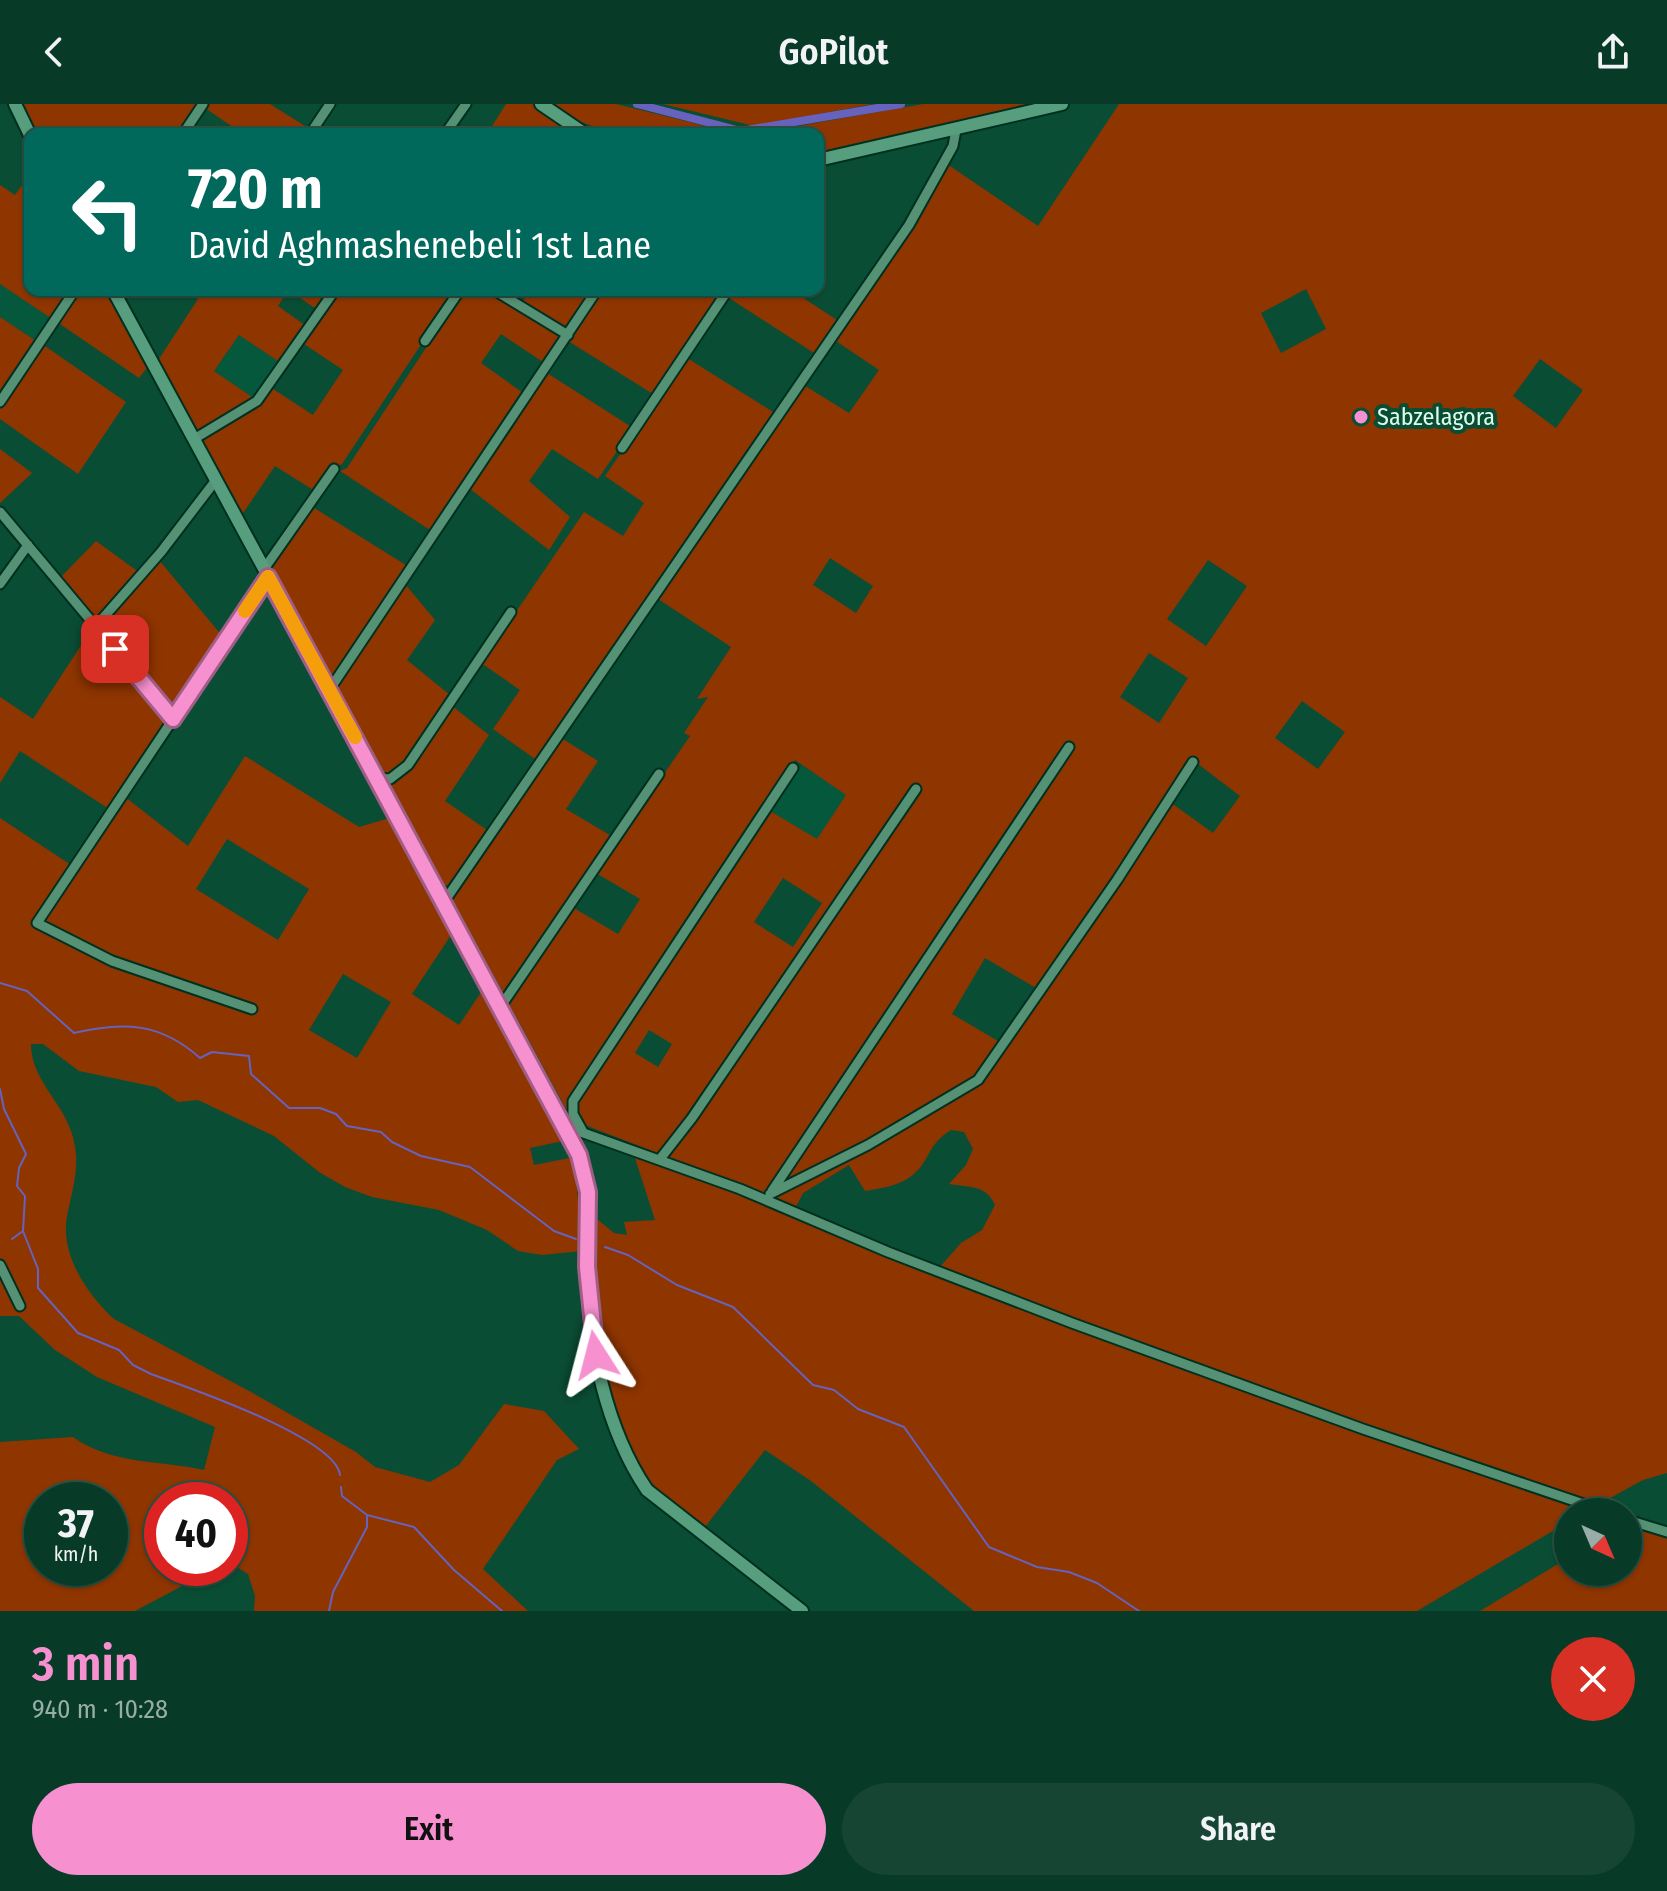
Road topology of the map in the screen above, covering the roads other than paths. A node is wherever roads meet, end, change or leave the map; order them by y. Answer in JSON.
{"nodes":[{"id":1,"x":15,"y":104,"type":"edge"},
{"id":2,"x":203,"y":104,"type":"edge"},
{"id":3,"x":330,"y":104,"type":"edge"},
{"id":4,"x":466,"y":104,"type":"edge"},
{"id":5,"x":541,"y":104,"type":"edge"},
{"id":6,"x":1062,"y":104,"type":"edge"},
{"id":7,"x":27,"y":128,"type":"edge"},
{"id":8,"x":187,"y":128,"type":"edge"},
{"id":9,"x":314,"y":128,"type":"edge"},
{"id":10,"x":449,"y":128,"type":"edge"},
{"id":11,"x":566,"y":128,"type":"edge"},
{"id":12,"x":956,"y":130,"type":"junction"},
{"id":13,"x":824,"y":159,"type":"edge"},
{"id":14,"x":71,"y":296,"type":"edge"},
{"id":15,"x":116,"y":296,"type":"edge"},
{"id":16,"x":331,"y":296,"type":"edge"},
{"id":17,"x":456,"y":296,"type":"edge"},
{"id":18,"x":504,"y":296,"type":"edge"},
{"id":19,"x":593,"y":296,"type":"edge"},
{"id":20,"x":724,"y":296,"type":"edge"},
{"id":21,"x":568,"y":335,"type":"junction"},
{"id":22,"x":425,"y":341,"type":"dead end"},
{"id":23,"x":0,"y":402,"type":"edge"},
{"id":24,"x":194,"y":439,"type":"junction"},
{"id":25,"x":622,"y":448,"type":"dead end"},
{"id":26,"x":334,"y":469,"type":"dead end"},
{"id":27,"x":216,"y":480,"type":"junction"},
{"id":28,"x":0,"y":512,"type":"edge"},
{"id":29,"x":28,"y":545,"type":"junction"},
{"id":30,"x":266,"y":573,"type":"junction"},
{"id":31,"x":0,"y":584,"type":"edge"},
{"id":32,"x":511,"y":612,"type":"dead end"},
{"id":33,"x":96,"y":626,"type":"junction"},
{"id":34,"x":330,"y":689,"type":"junction"},
{"id":35,"x":173,"y":719,"type":"junction"},
{"id":36,"x":1069,"y":747,"type":"dead end"},
{"id":37,"x":1193,"y":762,"type":"dead end"},
{"id":38,"x":793,"y":768,"type":"dead end"},
{"id":39,"x":659,"y":774,"type":"dead end"},
{"id":40,"x":377,"y":778,"type":"junction"},
{"id":41,"x":916,"y":789,"type":"dead end"},
{"id":42,"x":444,"y":902,"type":"junction"},
{"id":43,"x":501,"y":1006,"type":"junction"},
{"id":44,"x":252,"y":1009,"type":"dead end"},
{"id":45,"x":564,"y":1126,"type":"junction"},
{"id":46,"x":583,"y":1132,"type":"junction"},
{"id":47,"x":660,"y":1159,"type":"junction"},
{"id":48,"x":767,"y":1197,"type":"junction"},
{"id":49,"x":0,"y":1265,"type":"edge"},
{"id":50,"x":20,"y":1306,"type":"dead end"},
{"id":51,"x":1566,"y":1498,"type":"edge"},
{"id":52,"x":1642,"y":1524,"type":"edge"},
{"id":53,"x":1667,"y":1532,"type":"edge"},
{"id":54,"x":802,"y":1611,"type":"edge"}],
"edges":[{"from":1,"to":7,"type":"street"},
{"from":2,"to":8,"type":"street"},
{"from":3,"to":9,"type":"street"},
{"from":4,"to":10,"type":"street"},
{"from":5,"to":11,"type":"street"},
{"from":6,"to":12,"type":"street"},
{"from":12,"to":13,"type":"street"},
{"from":12,"to":42,"type":"street"},
{"from":14,"to":23,"type":"street"},
{"from":15,"to":24,"type":"street"},
{"from":16,"to":24,"type":"street"},
{"from":17,"to":22,"type":"street"},
{"from":18,"to":21,"type":"street"},
{"from":19,"to":21,"type":"street"},
{"from":20,"to":25,"type":"street"},
{"from":21,"to":34,"type":"street"},
{"from":24,"to":27,"type":"street"},
{"from":26,"to":30,"type":"street"},
{"from":27,"to":30,"type":"street"},
{"from":27,"to":33,"type":"street"},
{"from":28,"to":29,"type":"street"},
{"from":29,"to":31,"type":"street"},
{"from":29,"to":33,"type":"street"},
{"from":30,"to":34,"type":"street"},
{"from":30,"to":35,"type":"street"},
{"from":32,"to":40,"type":"street"},
{"from":33,"to":35,"type":"street"},
{"from":34,"to":40,"type":"street"},
{"from":35,"to":44,"type":"street"},
{"from":36,"to":48,"type":"street"},
{"from":37,"to":48,"type":"street"},
{"from":38,"to":46,"type":"street"},
{"from":39,"to":43,"type":"street"},
{"from":40,"to":42,"type":"street"},
{"from":41,"to":47,"type":"street"},
{"from":42,"to":43,"type":"street"},
{"from":43,"to":45,"type":"street"},
{"from":45,"to":46,"type":"street"},
{"from":45,"to":54,"type":"street"},
{"from":46,"to":47,"type":"street"},
{"from":47,"to":48,"type":"street"},
{"from":48,"to":51,"type":"street"},
{"from":49,"to":50,"type":"street"},
{"from":52,"to":53,"type":"street"}]}
